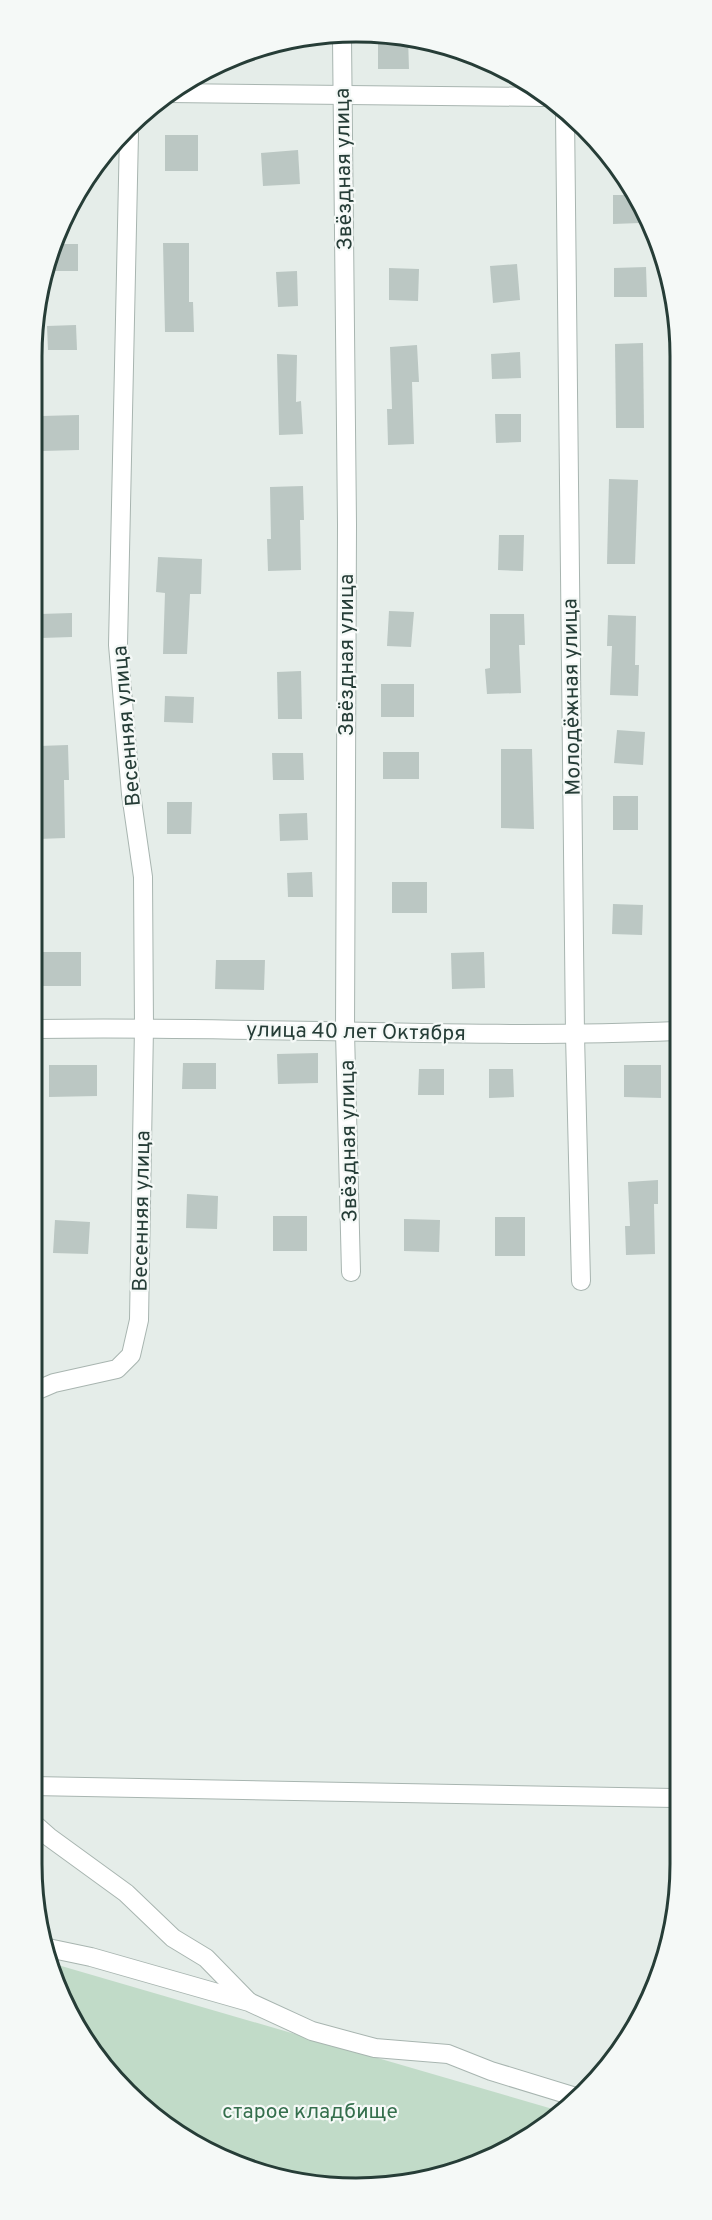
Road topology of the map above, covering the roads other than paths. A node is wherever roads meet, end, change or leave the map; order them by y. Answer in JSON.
{"nodes":[{"id":1,"x":342,"y":43,"type":"edge"},
{"id":2,"x":185,"y":93,"type":"edge"},
{"id":3,"x":343,"y":94,"type":"junction"},
{"id":4,"x":533,"y":97,"type":"edge"},
{"id":5,"x":565,"y":122,"type":"edge"},
{"id":6,"x":129,"y":140,"type":"edge"},
{"id":7,"x":144,"y":1027,"type":"junction"},
{"id":8,"x":42,"y":1029,"type":"edge"},
{"id":9,"x":670,"y":1031,"type":"edge"},
{"id":10,"x":345,"y":1032,"type":"junction"},
{"id":11,"x":575,"y":1035,"type":"junction"},
{"id":12,"x":351,"y":1272,"type":"dead end"},
{"id":13,"x":581,"y":1281,"type":"dead end"},
{"id":14,"x":42,"y":1388,"type":"edge"},
{"id":15,"x":42,"y":1786,"type":"edge"},
{"id":16,"x":670,"y":1798,"type":"edge"},
{"id":17,"x":42,"y":1831,"type":"edge"},
{"id":18,"x":54,"y":1949,"type":"edge"},
{"id":19,"x":249,"y":2002,"type":"junction"},
{"id":20,"x":569,"y":2095,"type":"edge"}],
"edges":[{"from":1,"to":3,"type":"street","name":"Звёздная улица"},
{"from":2,"to":3,"type":"street"},
{"from":3,"to":4,"type":"street"},
{"from":3,"to":10,"type":"street","name":"Звёздная улица"},
{"from":5,"to":11,"type":"street","name":"Молодёжная улица"},
{"from":6,"to":7,"type":"street","name":"Весенняя улица"},
{"from":7,"to":8,"type":"street","name":"улица 40 лет Октября"},
{"from":7,"to":10,"type":"street","name":"улица 40 лет Октября"},
{"from":7,"to":14,"type":"street","name":"Весенняя улица"},
{"from":9,"to":11,"type":"street","name":"улица 40 лет Октября"},
{"from":10,"to":11,"type":"street","name":"улица 40 лет Октября"},
{"from":10,"to":12,"type":"street","name":"Звёздная улица"},
{"from":11,"to":13,"type":"street","name":"Молодёжная улица"},
{"from":15,"to":16,"type":"street"},
{"from":17,"to":19,"type":"street"},
{"from":18,"to":19,"type":"street"},
{"from":19,"to":20,"type":"street"}]}
